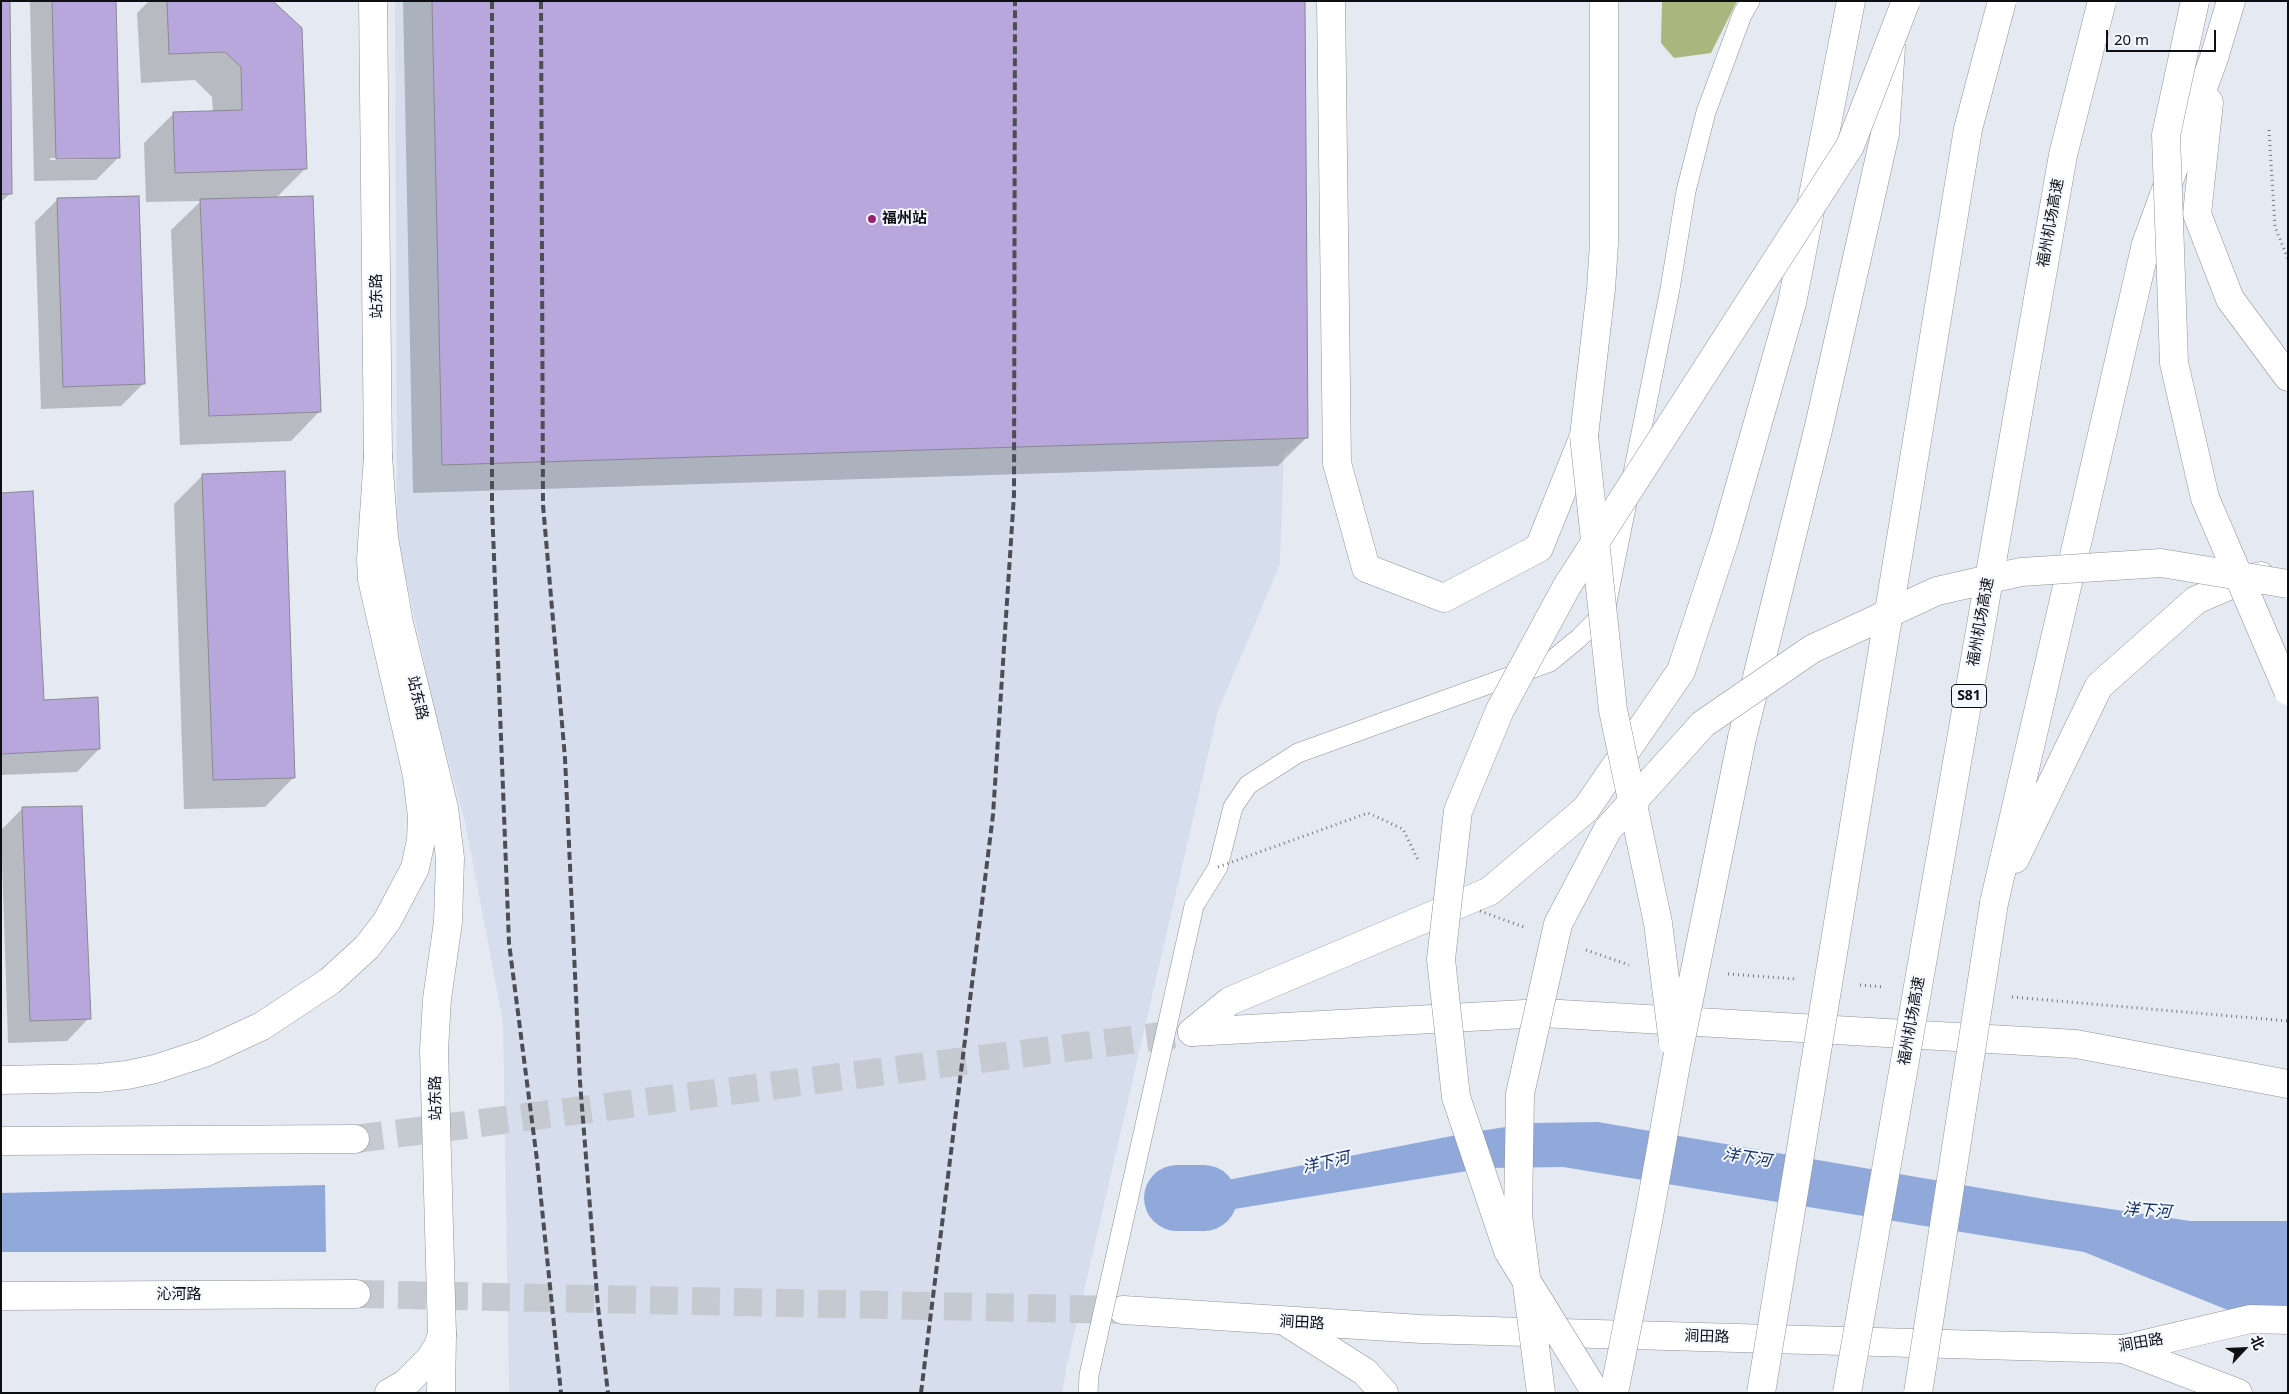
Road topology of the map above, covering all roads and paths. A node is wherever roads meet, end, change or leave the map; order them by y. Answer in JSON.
{"nodes":[{"id":1,"x":373,"y":1,"type":"edge"},
{"id":2,"x":1331,"y":1,"type":"edge"},
{"id":3,"x":1604,"y":1,"type":"edge"},
{"id":4,"x":1750,"y":1,"type":"edge"},
{"id":5,"x":1851,"y":1,"type":"edge"},
{"id":6,"x":1895,"y":1,"type":"edge"},
{"id":7,"x":1906,"y":1,"type":"edge"},
{"id":8,"x":2002,"y":1,"type":"edge"},
{"id":9,"x":2102,"y":1,"type":"edge"},
{"id":10,"x":2195,"y":1,"type":"edge"},
{"id":11,"x":2231,"y":1,"type":"edge"},
{"id":12,"x":2214,"y":58,"type":"junction"},
{"id":13,"x":2269,"y":130,"type":"dead end"},
{"id":14,"x":2288,"y":259,"type":"edge"},
{"id":15,"x":2288,"y":377,"type":"edge"},
{"id":16,"x":1584,"y":436,"type":"junction"},
{"id":17,"x":378,"y":456,"type":"junction"},
{"id":18,"x":2288,"y":570,"type":"edge"},
{"id":19,"x":2288,"y":584,"type":"edge"},
{"id":20,"x":2288,"y":691,"type":"edge"},
{"id":21,"x":1994,"y":903,"type":"junction"},
{"id":22,"x":1676,"y":1064,"type":"junction"},
{"id":23,"x":2280,"y":1078,"type":"edge"},
{"id":24,"x":1,"y":1080,"type":"edge"},
{"id":25,"x":355,"y":1138,"type":"tunnel mouth"},
{"id":26,"x":1,"y":1141,"type":"edge"},
{"id":27,"x":356,"y":1294,"type":"tunnel mouth"},
{"id":28,"x":1,"y":1296,"type":"edge"},
{"id":29,"x":1123,"y":1310,"type":"tunnel mouth"},
{"id":30,"x":2288,"y":1320,"type":"edge"},
{"id":31,"x":1286,"y":1322,"type":"junction"},
{"id":32,"x":442,"y":1334,"type":"junction"},
{"id":33,"x":2123,"y":1349,"type":"junction"},
{"id":34,"x":389,"y":1393,"type":"edge"},
{"id":35,"x":441,"y":1393,"type":"edge"},
{"id":36,"x":1088,"y":1393,"type":"edge"},
{"id":37,"x":1384,"y":1393,"type":"edge"},
{"id":38,"x":1541,"y":1393,"type":"edge"},
{"id":39,"x":1596,"y":1393,"type":"edge"},
{"id":40,"x":1614,"y":1393,"type":"edge"},
{"id":41,"x":1761,"y":1393,"type":"edge"},
{"id":42,"x":1847,"y":1393,"type":"edge"},
{"id":43,"x":1918,"y":1393,"type":"edge"},
{"id":44,"x":2238,"y":1393,"type":"edge"}],
"edges":[{"from":1,"to":17,"type":"main road","name":"站东路"},
{"from":2,"to":16,"type":"main road"},
{"from":3,"to":16,"type":"main road"},
{"from":4,"to":36,"type":"lane","bridge":true},
{"from":5,"to":23,"type":"main road"},
{"from":6,"to":22,"type":"main road","bridge":true},
{"from":7,"to":39,"type":"main road","bridge":true},
{"from":8,"to":41,"type":"main road","bridge":true},
{"from":9,"to":42,"type":"main road","name":"福州机场高速","number":"S81","bridge":true},
{"from":10,"to":20,"type":"main road","bridge":true},
{"from":11,"to":12,"type":"main road"},
{"from":12,"to":15,"type":"main road"},
{"from":12,"to":21,"type":"main road"},
{"from":13,"to":14,"type":"path"},
{"from":16,"to":22,"type":"main road","bridge":true},
{"from":17,"to":24,"type":"main road"},
{"from":17,"to":32,"type":"main road","name":"站东路"},
{"from":18,"to":21,"type":"main road"},
{"from":19,"to":38,"type":"main road","bridge":true},
{"from":21,"to":43,"type":"main road","bridge":true},
{"from":22,"to":40,"type":"main road","bridge":true},
{"from":25,"to":26,"type":"main road"},
{"from":27,"to":28,"type":"main road","name":"沁河路"},
{"from":29,"to":31,"type":"main road","name":"涧田路"},
{"from":30,"to":33,"type":"main road","name":"涧田路"},
{"from":31,"to":33,"type":"main road","name":"涧田路"},
{"from":31,"to":37,"type":"main road"},
{"from":32,"to":34,"type":"main road"},
{"from":32,"to":35,"type":"main road","name":"站东路"},
{"from":33,"to":44,"type":"main road"}]}
